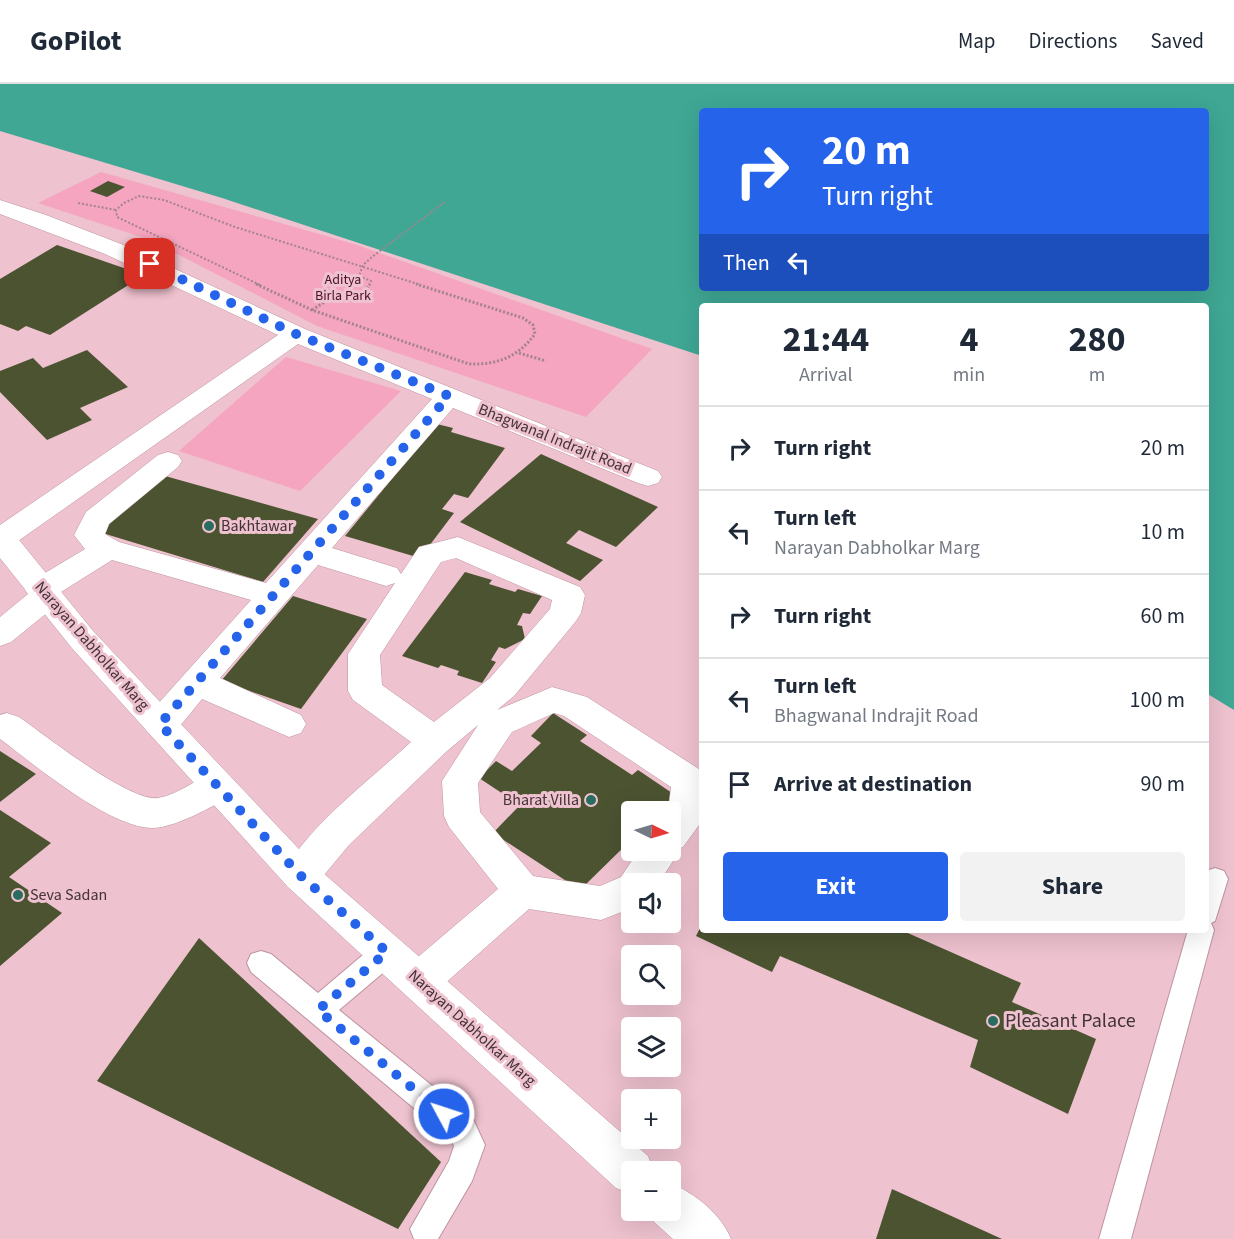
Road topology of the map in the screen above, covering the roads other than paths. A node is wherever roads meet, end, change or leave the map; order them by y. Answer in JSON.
{"nodes":[{"id":1,"x":0,"y":207,"type":"edge"},
{"id":2,"x":296,"y":334,"type":"junction"},
{"id":3,"x":449,"y":396,"type":"junction"},
{"id":4,"x":168,"y":461,"type":"dead end"},
{"id":5,"x":648,"y":477,"type":"dead end"},
{"id":6,"x":0,"y":538,"type":"edge"},
{"id":7,"x":108,"y":549,"type":"junction"},
{"id":8,"x":311,"y":552,"type":"junction"},
{"id":9,"x":386,"y":574,"type":"dead end"},
{"id":10,"x":44,"y":593,"type":"junction"},
{"id":11,"x":273,"y":596,"type":"junction"},
{"id":12,"x":0,"y":634,"type":"edge"},
{"id":13,"x":197,"y":682,"type":"junction"},
{"id":14,"x":160,"y":724,"type":"junction"},
{"id":15,"x":289,"y":724,"type":"dead end"},
{"id":16,"x":7,"y":726,"type":"dead end"},
{"id":17,"x":435,"y":741,"type":"junction"},
{"id":18,"x":217,"y":786,"type":"junction"},
{"id":19,"x":681,"y":822,"type":"edge"},
{"id":20,"x":301,"y":876,"type":"junction"},
{"id":21,"x":1215,"y":879,"type":"dead end"},
{"id":22,"x":522,"y":891,"type":"junction"},
{"id":23,"x":621,"y":895,"type":"edge"},
{"id":24,"x":1209,"y":902,"type":"edge"},
{"id":25,"x":1200,"y":933,"type":"edge"},
{"id":26,"x":387,"y":952,"type":"junction"},
{"id":27,"x":261,"y":963,"type":"dead end"},
{"id":28,"x":420,"y":981,"type":"junction"},
{"id":29,"x":318,"y":1010,"type":"junction"},
{"id":30,"x":621,"y":1162,"type":"edge"},
{"id":31,"x":681,"y":1216,"type":"edge"},
{"id":32,"x":426,"y":1229,"type":"dead end"},
{"id":33,"x":708,"y":1239,"type":"edge"},
{"id":34,"x":1115,"y":1239,"type":"edge"}],
"edges":[{"from":1,"to":2,"type":"street","name":"Bhagwanal Indrajit Road"},
{"from":2,"to":3,"type":"street","name":"Bhagwanal Indrajit Road"},
{"from":2,"to":6,"type":"street"},
{"from":3,"to":5,"type":"street","name":"Bhagwanal Indrajit Road"},
{"from":3,"to":8,"type":"street"},
{"from":4,"to":7,"type":"street"},
{"from":6,"to":10,"type":"street","name":"Narayan Dabholkar Marg"},
{"from":7,"to":10,"type":"street"},
{"from":7,"to":11,"type":"street"},
{"from":8,"to":9,"type":"street"},
{"from":8,"to":11,"type":"street"},
{"from":10,"to":12,"type":"street"},
{"from":10,"to":14,"type":"street","name":"Narayan Dabholkar Marg"},
{"from":11,"to":13,"type":"street"},
{"from":13,"to":14,"type":"street"},
{"from":13,"to":15,"type":"street"},
{"from":14,"to":18,"type":"street","name":"Narayan Dabholkar Marg"},
{"from":16,"to":18,"type":"street"},
{"from":17,"to":17,"type":"street"},
{"from":17,"to":20,"type":"street"},
{"from":18,"to":20,"type":"street","name":"Narayan Dabholkar Marg"},
{"from":19,"to":22,"type":"street"},
{"from":20,"to":26,"type":"street","name":"Narayan Dabholkar Marg"},
{"from":21,"to":24,"type":"lane"},
{"from":22,"to":23,"type":"street"},
{"from":22,"to":28,"type":"street"},
{"from":25,"to":34,"type":"lane"},
{"from":26,"to":28,"type":"street","name":"Narayan Dabholkar Marg"},
{"from":26,"to":29,"type":"lane"},
{"from":27,"to":29,"type":"lane"},
{"from":28,"to":30,"type":"street","name":"Narayan Dabholkar Marg"},
{"from":29,"to":32,"type":"lane"},
{"from":31,"to":33,"type":"street"}]}
